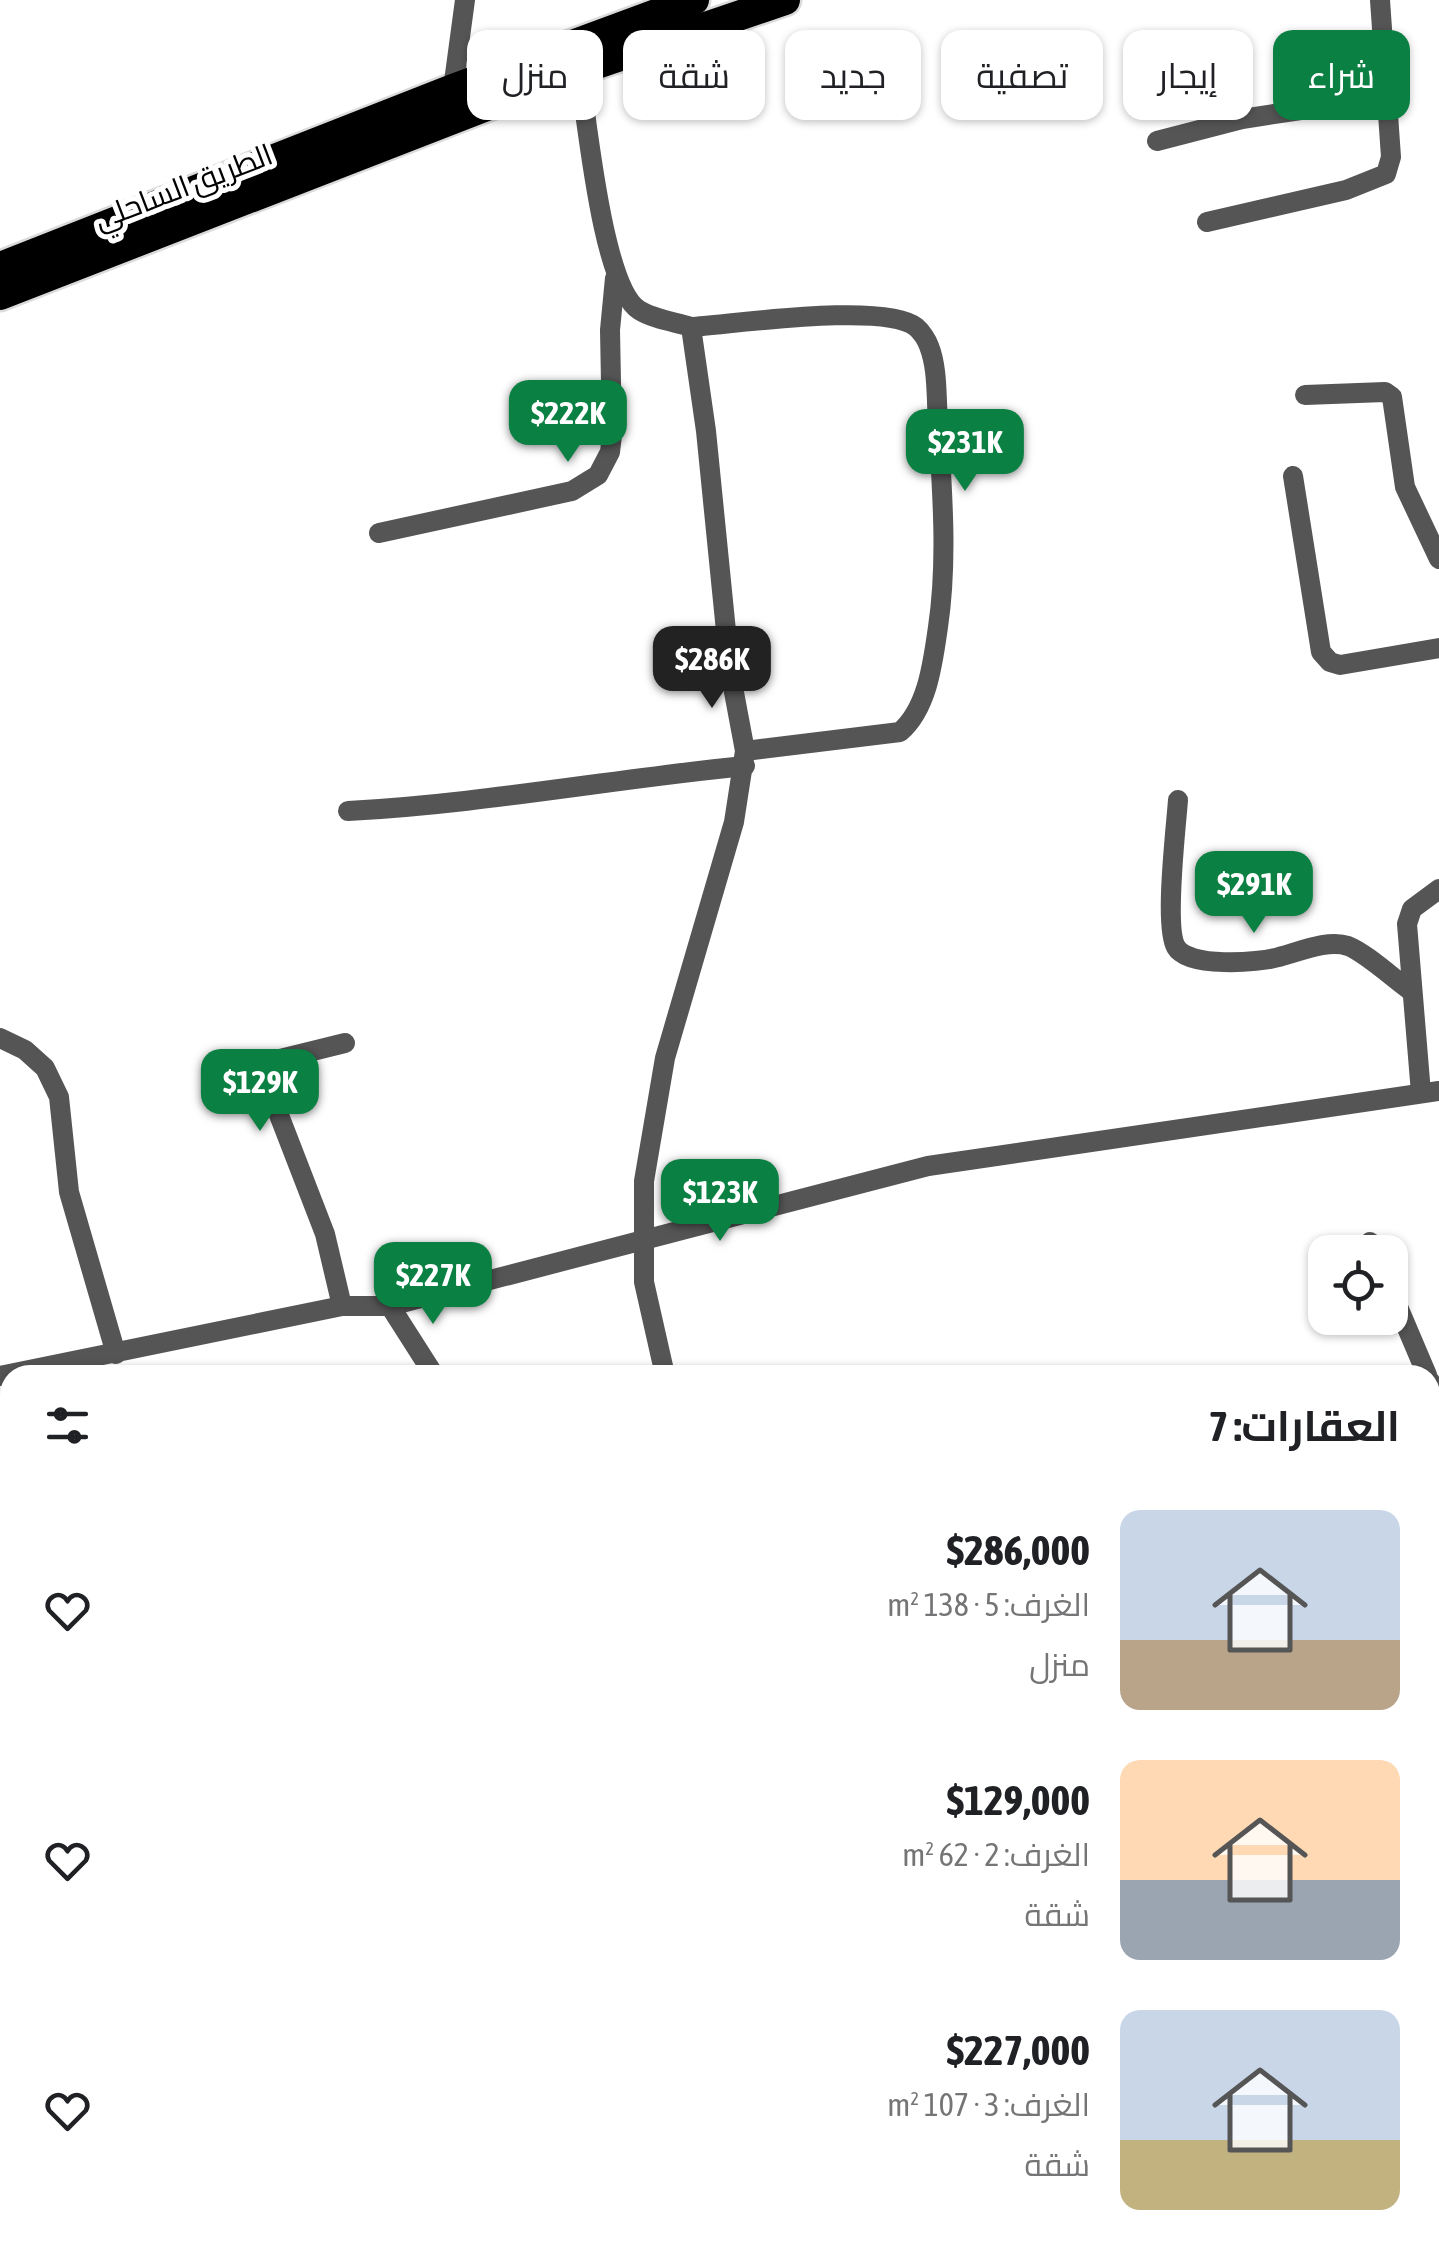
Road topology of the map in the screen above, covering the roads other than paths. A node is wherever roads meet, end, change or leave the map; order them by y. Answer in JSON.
{"nodes":[{"id":1,"x":465,"y":0,"type":"edge"},
{"id":2,"x":694,"y":0,"type":"edge"},
{"id":3,"x":786,"y":0,"type":"edge"},
{"id":4,"x":1380,"y":0,"type":"edge"},
{"id":5,"x":1382,"y":30,"type":"edge"},
{"id":6,"x":603,"y":62,"type":"edge"},
{"id":7,"x":453,"y":88,"type":"junction"},
{"id":8,"x":467,"y":114,"type":"edge"},
{"id":9,"x":1273,"y":114,"type":"edge"},
{"id":10,"x":587,"y":120,"type":"edge"},
{"id":11,"x":1388,"y":120,"type":"edge"},
{"id":12,"x":1156,"y":140,"type":"dead end"},
{"id":13,"x":1207,"y":222,"type":"dead end"},
{"id":14,"x":0,"y":267,"type":"edge"},
{"id":15,"x":615,"y":276,"type":"junction"},
{"id":16,"x":0,"y":295,"type":"edge"},
{"id":17,"x":691,"y":326,"type":"junction"},
{"id":18,"x":1305,"y":395,"type":"dead end"},
{"id":19,"x":1293,"y":476,"type":"dead end"},
{"id":20,"x":379,"y":533,"type":"dead end"},
{"id":21,"x":1439,"y":559,"type":"edge"},
{"id":22,"x":1439,"y":648,"type":"edge"},
{"id":23,"x":745,"y":759,"type":"junction"},
{"id":24,"x":1178,"y":800,"type":"dead end"},
{"id":25,"x":348,"y":811,"type":"dead end"},
{"id":26,"x":1439,"y":889,"type":"edge"},
{"id":27,"x":1411,"y":991,"type":"junction"},
{"id":28,"x":0,"y":1038,"type":"edge"},
{"id":29,"x":346,"y":1043,"type":"dead end"},
{"id":30,"x":1430,"y":1092,"type":"edge"},
{"id":31,"x":642,"y":1238,"type":"junction"},
{"id":32,"x":342,"y":1306,"type":"junction"},
{"id":33,"x":390,"y":1306,"type":"junction"},
{"id":34,"x":1408,"y":1330,"type":"edge"},
{"id":35,"x":116,"y":1354,"type":"junction"},
{"id":36,"x":77,"y":1365,"type":"edge"},
{"id":37,"x":428,"y":1365,"type":"edge"},
{"id":38,"x":663,"y":1365,"type":"edge"},
{"id":39,"x":1423,"y":1365,"type":"edge"}],
"edges":[{"from":1,"to":7,"type":"street"},
{"from":2,"to":7,"type":"highway","name":"الطريق الساحلي"},
{"from":3,"to":6,"type":"highway","name":"الطريق الساحلي"},
{"from":4,"to":5,"type":"street"},
{"from":7,"to":14,"type":"highway","name":"الطريق الساحلي"},
{"from":8,"to":16,"type":"highway","name":"الطريق الساحلي"},
{"from":9,"to":12,"type":"street"},
{"from":10,"to":15,"type":"street"},
{"from":11,"to":13,"type":"street"},
{"from":15,"to":17,"type":"street"},
{"from":15,"to":20,"type":"street"},
{"from":17,"to":23,"type":"street"},
{"from":17,"to":23,"type":"street"},
{"from":18,"to":21,"type":"street"},
{"from":19,"to":22,"type":"street"},
{"from":23,"to":25,"type":"street"},
{"from":23,"to":31,"type":"street"},
{"from":24,"to":27,"type":"street"},
{"from":26,"to":27,"type":"street"},
{"from":27,"to":30,"type":"street"},
{"from":28,"to":35,"type":"street"},
{"from":29,"to":32,"type":"street"},
{"from":30,"to":31,"type":"street"},
{"from":31,"to":33,"type":"street"},
{"from":31,"to":38,"type":"street"},
{"from":32,"to":33,"type":"street"},
{"from":32,"to":35,"type":"street"},
{"from":33,"to":37,"type":"street"},
{"from":34,"to":39,"type":"street"},
{"from":35,"to":36,"type":"street"}]}
